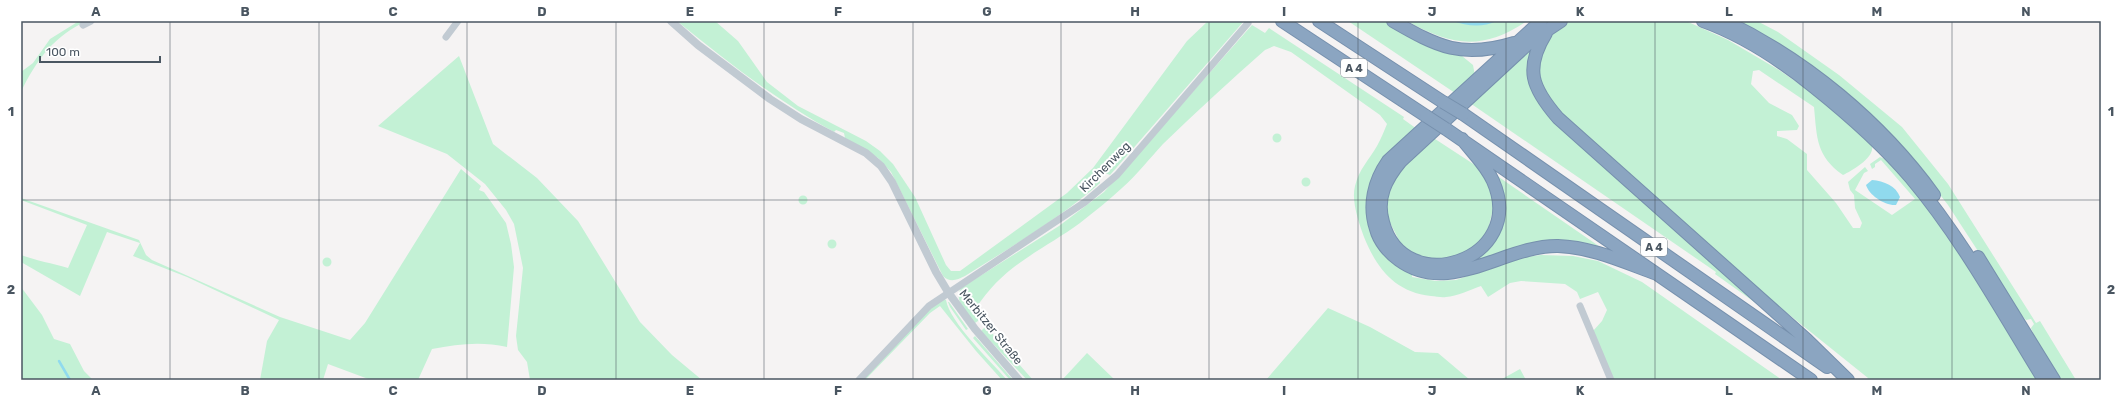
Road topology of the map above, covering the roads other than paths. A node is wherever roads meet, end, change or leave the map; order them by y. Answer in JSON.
{"nodes":[{"id":1,"x":91,"y":21,"type":"edge"},
{"id":2,"x":458,"y":21,"type":"edge"},
{"id":3,"x":671,"y":21,"type":"edge"},
{"id":4,"x":1282,"y":21,"type":"edge"},
{"id":5,"x":1319,"y":21,"type":"edge"},
{"id":6,"x":1393,"y":21,"type":"edge"},
{"id":7,"x":1561,"y":21,"type":"edge"},
{"id":8,"x":1703,"y":21,"type":"edge"},
{"id":9,"x":1724,"y":21,"type":"edge"},
{"id":10,"x":1248,"y":23,"type":"dead end"},
{"id":11,"x":82,"y":25,"type":"dead end"},
{"id":12,"x":1545,"y":25,"type":"edge"},
{"id":13,"x":446,"y":38,"type":"dead end"},
{"id":14,"x":1517,"y":42,"type":"junction"},
{"id":15,"x":1462,"y":139,"type":"junction"},
{"id":16,"x":1657,"y":274,"type":"junction"},
{"id":17,"x":948,"y":292,"type":"junction"},
{"id":18,"x":1580,"y":306,"type":"dead end"},
{"id":19,"x":859,"y":380,"type":"edge"},
{"id":20,"x":1019,"y":380,"type":"edge"},
{"id":21,"x":1611,"y":380,"type":"edge"},
{"id":22,"x":1811,"y":380,"type":"edge"},
{"id":23,"x":1847,"y":380,"type":"edge"},
{"id":24,"x":2044,"y":380,"type":"edge"},
{"id":25,"x":2054,"y":380,"type":"edge"}],
"edges":[{"from":1,"to":11,"type":"street"},
{"from":2,"to":13,"type":"street"},
{"from":3,"to":17,"type":"street"},
{"from":4,"to":15,"type":"highway","number":"A 4","bridge":true},
{"from":5,"to":23,"type":"highway","number":"A 4","bridge":true},
{"from":6,"to":14,"type":"highway"},
{"from":7,"to":12,"type":"highway"},
{"from":8,"to":24,"type":"highway"},
{"from":9,"to":25,"type":"highway"},
{"from":10,"to":17,"type":"street","name":"Kirchenweg"},
{"from":12,"to":14,"type":"highway"},
{"from":12,"to":15,"type":"highway"},
{"from":12,"to":23,"type":"highway"},
{"from":14,"to":16,"type":"highway","number":"A 4"},
{"from":15,"to":16,"type":"highway","number":"A 4"},
{"from":16,"to":22,"type":"highway","number":"A 4"},
{"from":17,"to":19,"type":"street","name":"Merbitzer Straße"},
{"from":17,"to":20,"type":"street","name":"Merbitzer Straße"},
{"from":18,"to":21,"type":"street"}]}
